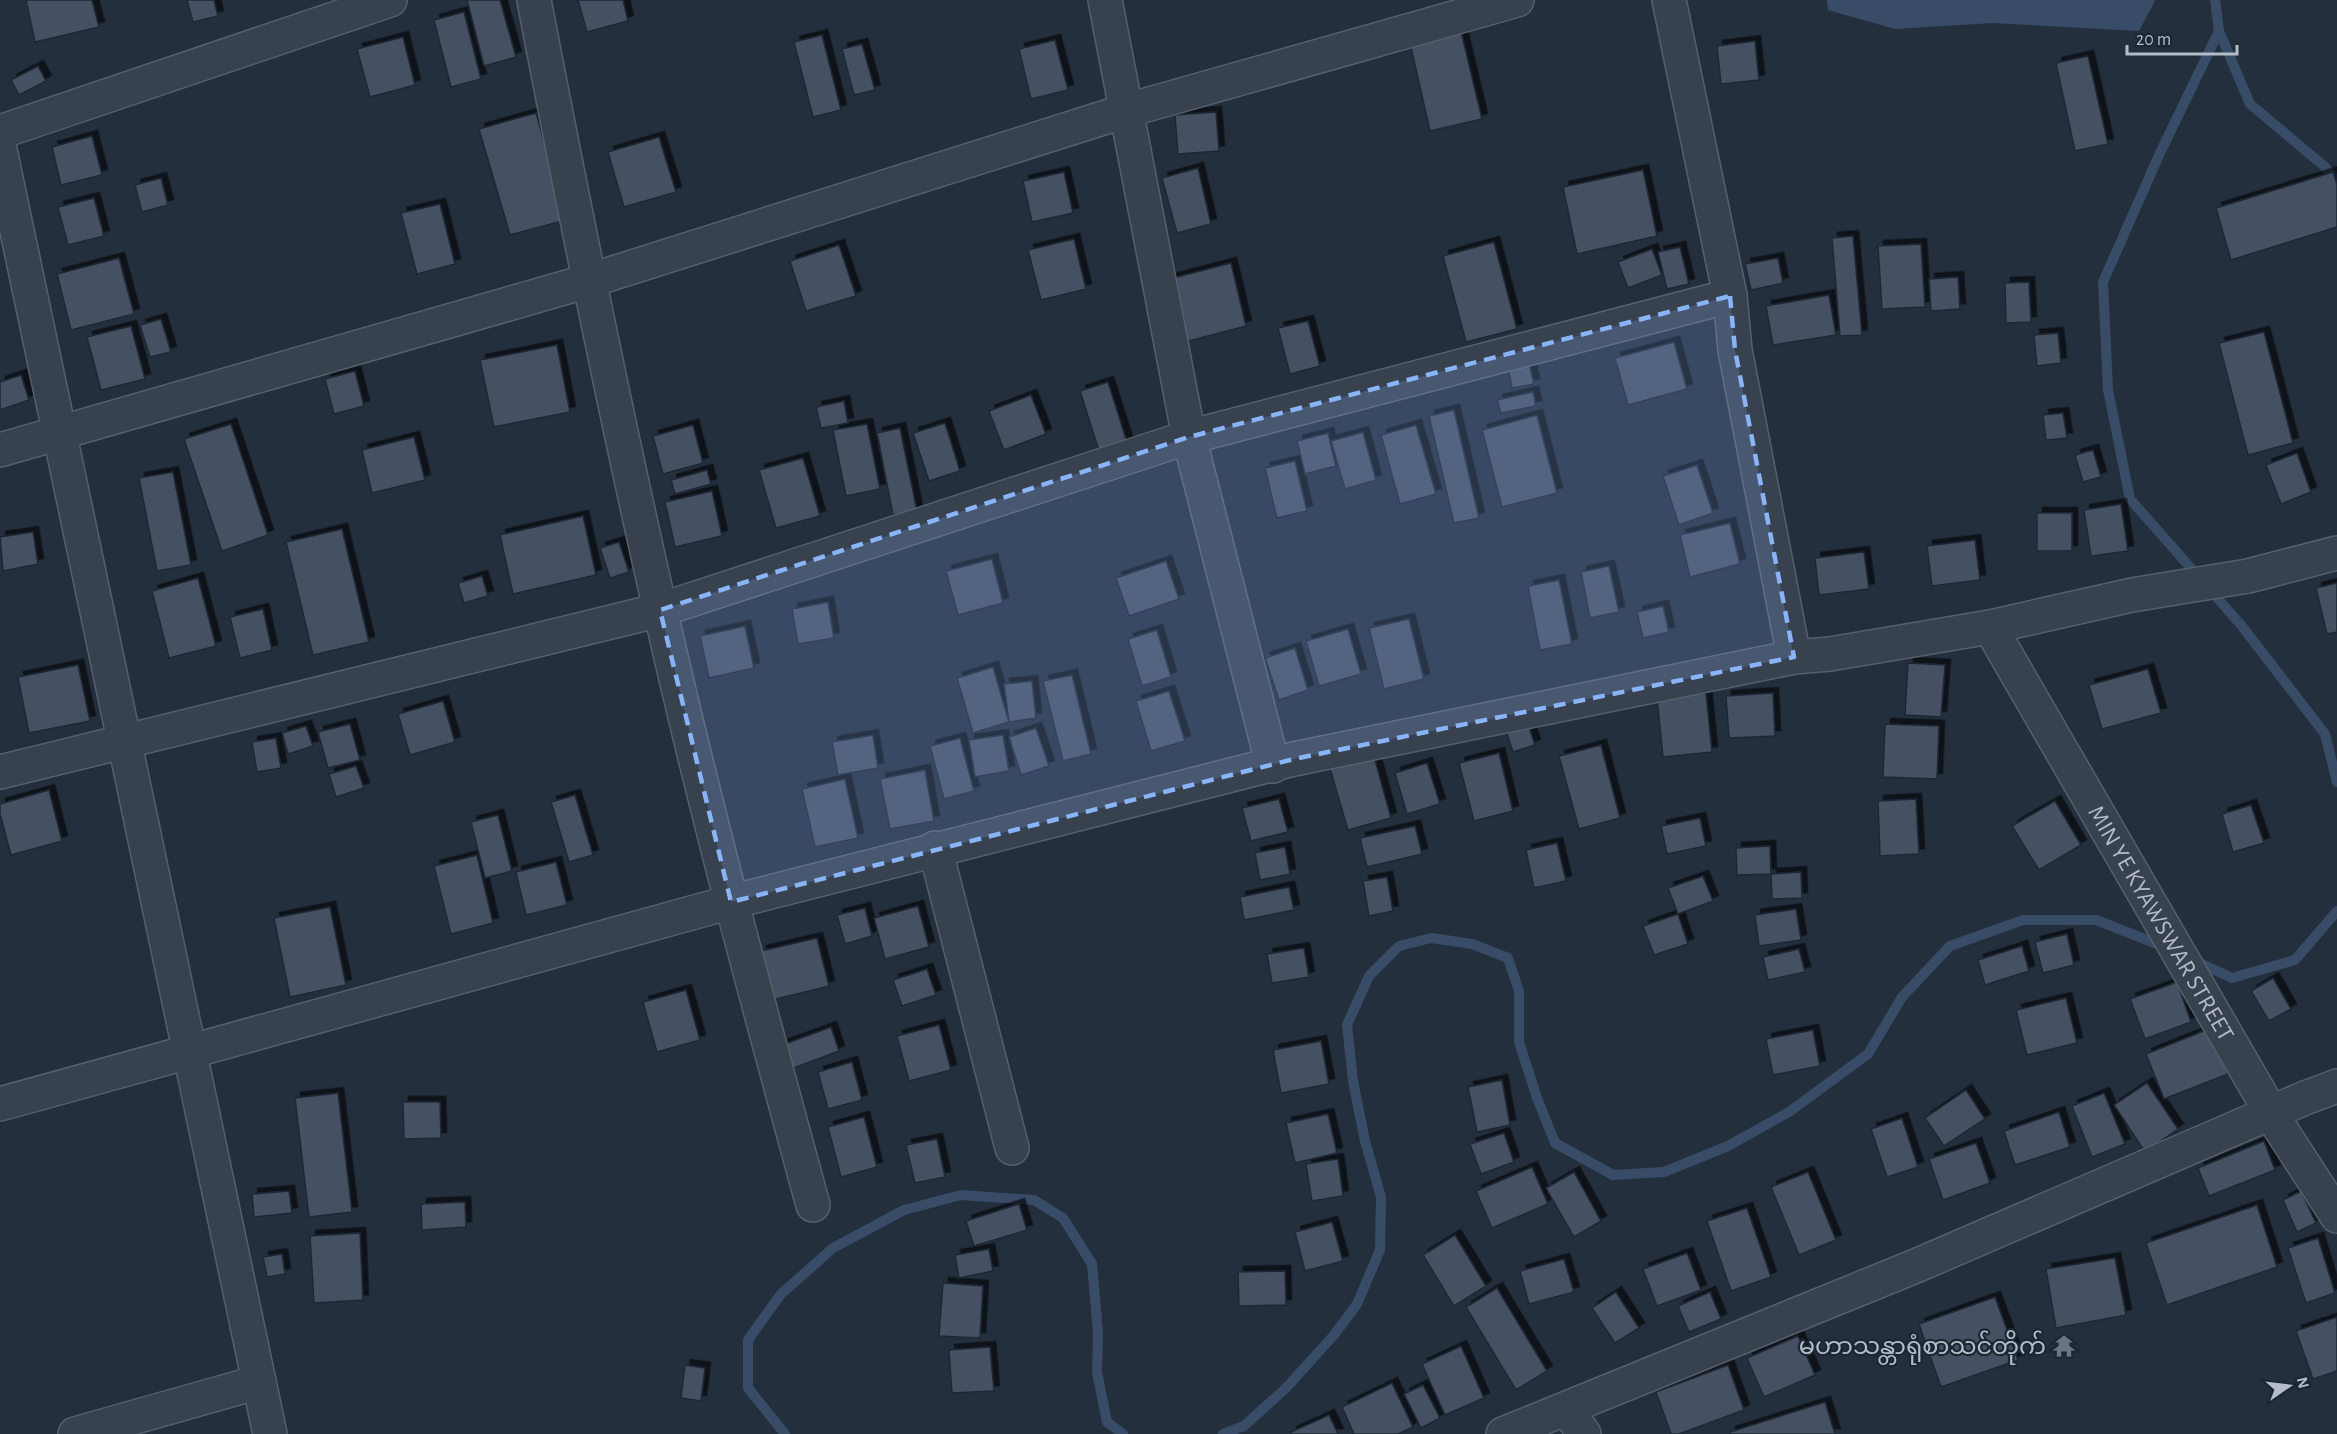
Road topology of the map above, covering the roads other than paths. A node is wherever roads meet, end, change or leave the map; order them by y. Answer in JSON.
{"nodes":[{"id":1,"x":390,"y":0,"type":"edge"},
{"id":2,"x":534,"y":0,"type":"edge"},
{"id":3,"x":1105,"y":0,"type":"edge"},
{"id":4,"x":1517,"y":0,"type":"edge"},
{"id":5,"x":1669,"y":0,"type":"edge"},
{"id":6,"x":1125,"y":111,"type":"junction"},
{"id":7,"x":0,"y":132,"type":"edge"},
{"id":8,"x":0,"y":150,"type":"edge"},
{"id":9,"x":588,"y":281,"type":"junction"},
{"id":10,"x":1730,"y":296,"type":"junction"},
{"id":11,"x":60,"y":434,"type":"junction"},
{"id":12,"x":1189,"y":437,"type":"junction"},
{"id":13,"x":0,"y":450,"type":"edge"},
{"id":14,"x":2337,"y":553,"type":"edge"},
{"id":15,"x":660,"y":610,"type":"junction"},
{"id":16,"x":1990,"y":627,"type":"junction"},
{"id":17,"x":1794,"y":657,"type":"junction"},
{"id":18,"x":124,"y":741,"type":"junction"},
{"id":19,"x":1273,"y":765,"type":"junction"},
{"id":20,"x":0,"y":772,"type":"edge"},
{"id":21,"x":935,"y":849,"type":"junction"},
{"id":22,"x":731,"y":902,"type":"junction"},
{"id":23,"x":189,"y":1051,"type":"junction"},
{"id":24,"x":2337,"y":1086,"type":"edge"},
{"id":25,"x":0,"y":1104,"type":"edge"},
{"id":26,"x":2272,"y":1113,"type":"junction"},
{"id":27,"x":1012,"y":1148,"type":"dead end"},
{"id":28,"x":813,"y":1205,"type":"dead end"},
{"id":29,"x":2337,"y":1216,"type":"edge"},
{"id":30,"x":259,"y":1382,"type":"junction"},
{"id":31,"x":1576,"y":1422,"type":"edge"},
{"id":32,"x":75,"y":1434,"type":"edge"},
{"id":33,"x":270,"y":1434,"type":"edge"},
{"id":34,"x":1503,"y":1434,"type":"edge"}],
"edges":[{"from":1,"to":7,"type":"street"},
{"from":2,"to":9,"type":"street"},
{"from":3,"to":6,"type":"street"},
{"from":4,"to":6,"type":"street"},
{"from":5,"to":10,"type":"street"},
{"from":6,"to":9,"type":"street"},
{"from":6,"to":12,"type":"street"},
{"from":8,"to":11,"type":"street"},
{"from":9,"to":11,"type":"street"},
{"from":9,"to":15,"type":"street"},
{"from":10,"to":12,"type":"street"},
{"from":10,"to":17,"type":"street"},
{"from":11,"to":13,"type":"street"},
{"from":11,"to":18,"type":"street"},
{"from":12,"to":15,"type":"street"},
{"from":12,"to":19,"type":"street"},
{"from":14,"to":16,"type":"street"},
{"from":15,"to":18,"type":"street"},
{"from":15,"to":22,"type":"street"},
{"from":16,"to":17,"type":"street"},
{"from":16,"to":26,"type":"street","name":"MIN YE KYAWSWAR STREET"},
{"from":17,"to":19,"type":"street"},
{"from":18,"to":20,"type":"street"},
{"from":18,"to":23,"type":"street"},
{"from":19,"to":21,"type":"street"},
{"from":21,"to":22,"type":"street"},
{"from":21,"to":27,"type":"street"},
{"from":22,"to":23,"type":"street"},
{"from":22,"to":28,"type":"street"},
{"from":23,"to":25,"type":"street"},
{"from":23,"to":30,"type":"street"},
{"from":24,"to":26,"type":"street"},
{"from":26,"to":29,"type":"street","name":"MIN YE KYAWSWAR STREET"},
{"from":26,"to":31,"type":"street"},
{"from":30,"to":32,"type":"street"},
{"from":30,"to":33,"type":"street"},
{"from":31,"to":34,"type":"street"}]}
